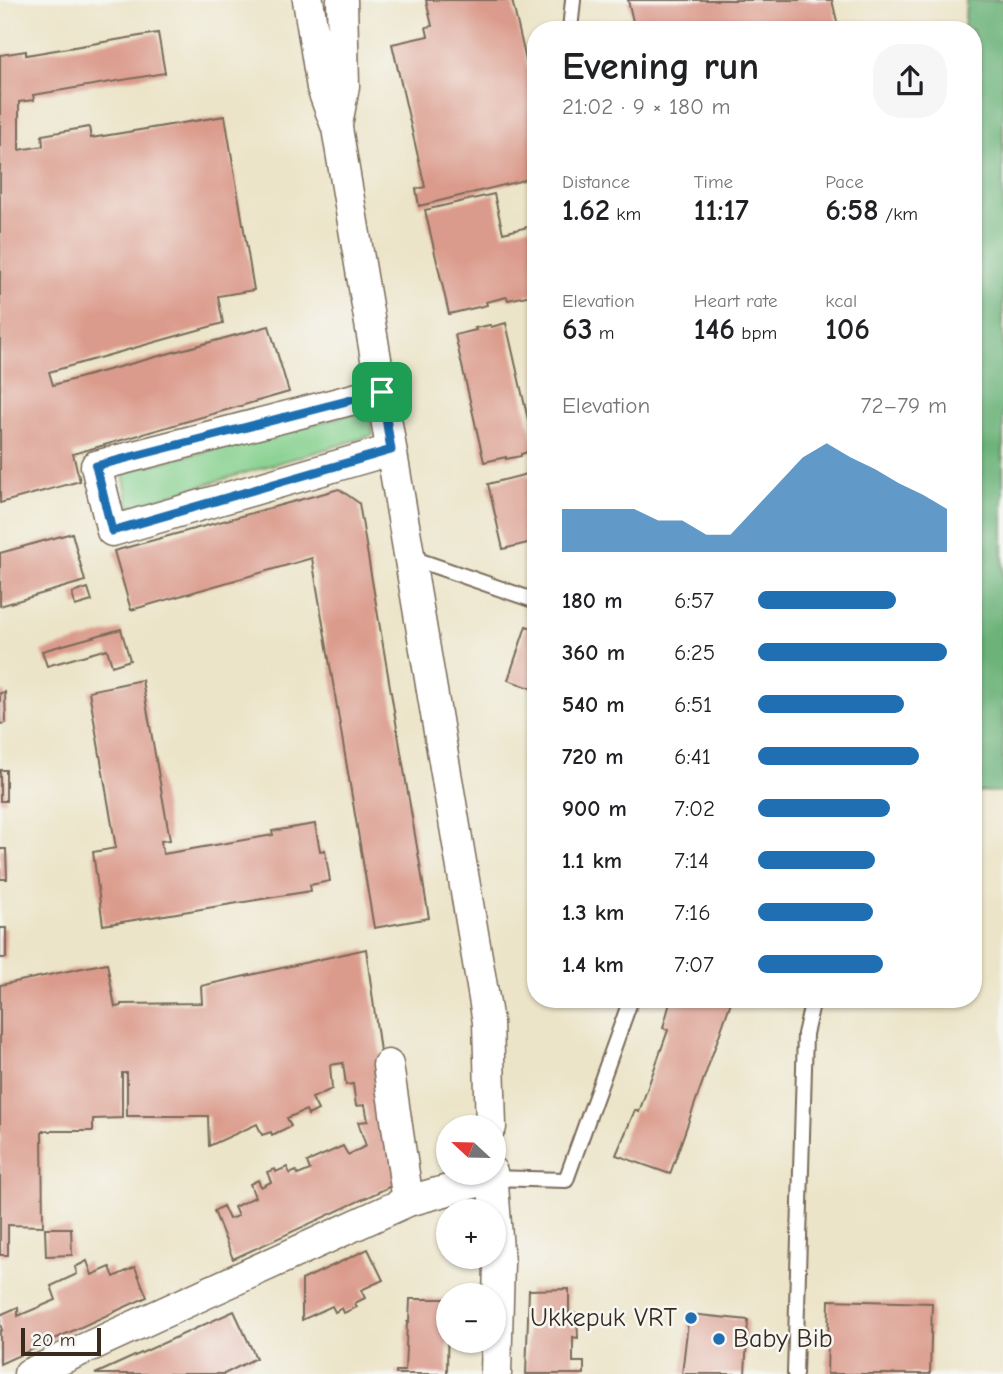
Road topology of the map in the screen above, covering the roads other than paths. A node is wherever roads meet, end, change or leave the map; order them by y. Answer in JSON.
{"nodes":[{"id":1,"x":308,"y":0,"type":"edge"},
{"id":2,"x":342,"y":0,"type":"edge"},
{"id":3,"x":573,"y":0,"type":"edge"},
{"id":4,"x":571,"y":21,"type":"edge"},
{"id":5,"x":337,"y":128,"type":"junction"},
{"id":6,"x":382,"y":392,"type":"junction"},
{"id":7,"x":391,"y":450,"type":"junction"},
{"id":8,"x":409,"y":557,"type":"junction"},
{"id":9,"x":527,"y":598,"type":"edge"},
{"id":10,"x":628,"y":1008,"type":"edge"},
{"id":11,"x":811,"y":1008,"type":"edge"},
{"id":12,"x":388,"y":1065,"type":"dead end"},
{"id":13,"x":491,"y":1115,"type":"edge"},
{"id":14,"x":506,"y":1176,"type":"edge"},
{"id":15,"x":461,"y":1185,"type":"edge"},
{"id":16,"x":493,"y":1185,"type":"edge"},
{"id":17,"x":408,"y":1202,"type":"junction"},
{"id":18,"x":29,"y":1374,"type":"edge"},
{"id":19,"x":496,"y":1374,"type":"edge"},
{"id":20,"x":795,"y":1374,"type":"edge"}],
"edges":[{"from":1,"to":5,"type":"street"},
{"from":2,"to":5,"type":"street"},
{"from":3,"to":4,"type":"lane"},
{"from":5,"to":6,"type":"street"},
{"from":6,"to":7,"type":"street"},
{"from":6,"to":7,"type":"street"},
{"from":7,"to":8,"type":"street"},
{"from":8,"to":9,"type":"lane"},
{"from":8,"to":13,"type":"street"},
{"from":10,"to":14,"type":"lane"},
{"from":11,"to":20,"type":"lane"},
{"from":12,"to":17,"type":"street"},
{"from":15,"to":17,"type":"street"},
{"from":16,"to":19,"type":"street"},
{"from":17,"to":18,"type":"street"}]}
